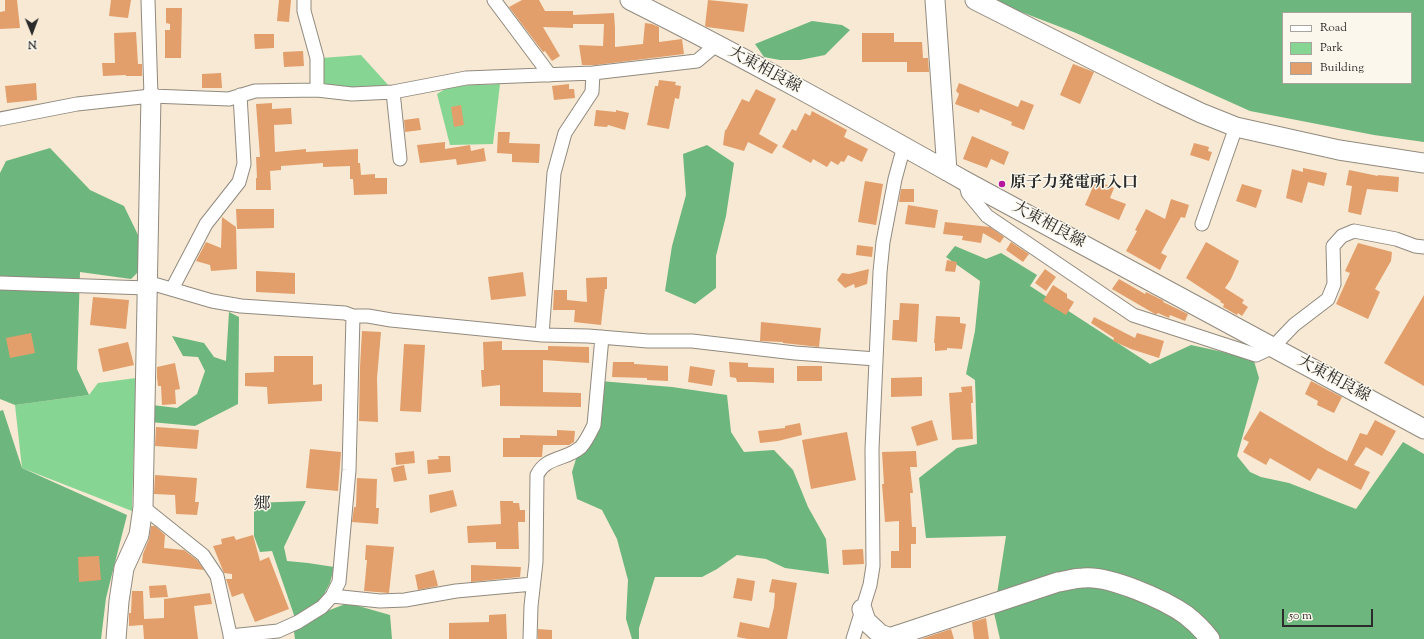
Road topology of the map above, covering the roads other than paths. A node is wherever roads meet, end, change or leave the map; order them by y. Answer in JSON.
{"nodes":[{"id":1,"x":148,"y":0,"type":"edge"},
{"id":2,"x":304,"y":0,"type":"edge"},
{"id":3,"x":494,"y":0,"type":"edge"},
{"id":4,"x":630,"y":0,"type":"edge"},
{"id":5,"x":935,"y":0,"type":"edge"},
{"id":6,"x":975,"y":0,"type":"edge"},
{"id":7,"x":716,"y":45,"type":"junction"},
{"id":8,"x":593,"y":73,"type":"junction"},
{"id":9,"x":550,"y":75,"type":"junction"},
{"id":10,"x":318,"y":90,"type":"junction"},
{"id":11,"x":393,"y":92,"type":"junction"},
{"id":12,"x":240,"y":95,"type":"junction"},
{"id":13,"x":151,"y":96,"type":"junction"},
{"id":14,"x":0,"y":119,"type":"edge"},
{"id":15,"x":1236,"y":127,"type":"junction"},
{"id":16,"x":904,"y":146,"type":"junction"},
{"id":17,"x":400,"y":159,"type":"dead end"},
{"id":18,"x":1424,"y":163,"type":"edge"},
{"id":19,"x":947,"y":171,"type":"junction"},
{"id":20,"x":965,"y":181,"type":"junction"},
{"id":21,"x":1202,"y":224,"type":"dead end"},
{"id":22,"x":1424,"y":247,"type":"edge"},
{"id":23,"x":0,"y":283,"type":"edge"},
{"id":24,"x":147,"y":285,"type":"junction"},
{"id":25,"x":172,"y":290,"type":"junction"},
{"id":26,"x":353,"y":316,"type":"junction"},
{"id":27,"x":542,"y":335,"type":"junction"},
{"id":28,"x":602,"y":337,"type":"junction"},
{"id":29,"x":1273,"y":347,"type":"junction"},
{"id":30,"x":876,"y":359,"type":"junction"},
{"id":31,"x":1424,"y":429,"type":"edge"},
{"id":32,"x":143,"y":507,"type":"junction"},
{"id":33,"x":533,"y":584,"type":"junction"},
{"id":34,"x":332,"y":596,"type":"junction"},
{"id":35,"x":862,"y":609,"type":"junction"},
{"id":36,"x":231,"y":637,"type":"edge"},
{"id":37,"x":888,"y":638,"type":"edge"},
{"id":38,"x":116,"y":639,"type":"edge"},
{"id":39,"x":530,"y":639,"type":"edge"},
{"id":40,"x":853,"y":639,"type":"edge"},
{"id":41,"x":1210,"y":639,"type":"edge"}],
"edges":[{"from":1,"to":13,"type":"street"},
{"from":2,"to":10,"type":"street"},
{"from":3,"to":9,"type":"street"},
{"from":4,"to":7,"type":"street","name":"大東相良線"},
{"from":5,"to":19,"type":"street"},
{"from":6,"to":15,"type":"street"},
{"from":7,"to":8,"type":"street"},
{"from":7,"to":16,"type":"street","name":"大東相良線"},
{"from":8,"to":9,"type":"street"},
{"from":8,"to":27,"type":"street"},
{"from":9,"to":11,"type":"street"},
{"from":10,"to":11,"type":"street"},
{"from":10,"to":12,"type":"street"},
{"from":11,"to":17,"type":"street"},
{"from":12,"to":13,"type":"street"},
{"from":12,"to":25,"type":"street"},
{"from":13,"to":14,"type":"street"},
{"from":13,"to":24,"type":"street"},
{"from":15,"to":18,"type":"street"},
{"from":15,"to":21,"type":"street"},
{"from":16,"to":19,"type":"street","name":"大東相良線"},
{"from":16,"to":30,"type":"street"},
{"from":19,"to":20,"type":"street","name":"大東相良線"},
{"from":20,"to":29,"type":"street","name":"大東相良線"},
{"from":20,"to":29,"type":"street"},
{"from":22,"to":29,"type":"street"},
{"from":23,"to":24,"type":"street"},
{"from":24,"to":25,"type":"street"},
{"from":24,"to":32,"type":"street"},
{"from":25,"to":26,"type":"street"},
{"from":26,"to":27,"type":"street"},
{"from":26,"to":34,"type":"street"},
{"from":27,"to":28,"type":"street"},
{"from":28,"to":30,"type":"street"},
{"from":28,"to":33,"type":"street"},
{"from":29,"to":31,"type":"street","name":"大東相良線"},
{"from":30,"to":35,"type":"street"},
{"from":32,"to":36,"type":"street"},
{"from":32,"to":38,"type":"street"},
{"from":33,"to":34,"type":"street"},
{"from":33,"to":39,"type":"street"},
{"from":34,"to":36,"type":"street"},
{"from":35,"to":37,"type":"street"},
{"from":35,"to":40,"type":"street"},
{"from":37,"to":41,"type":"street"}]}
